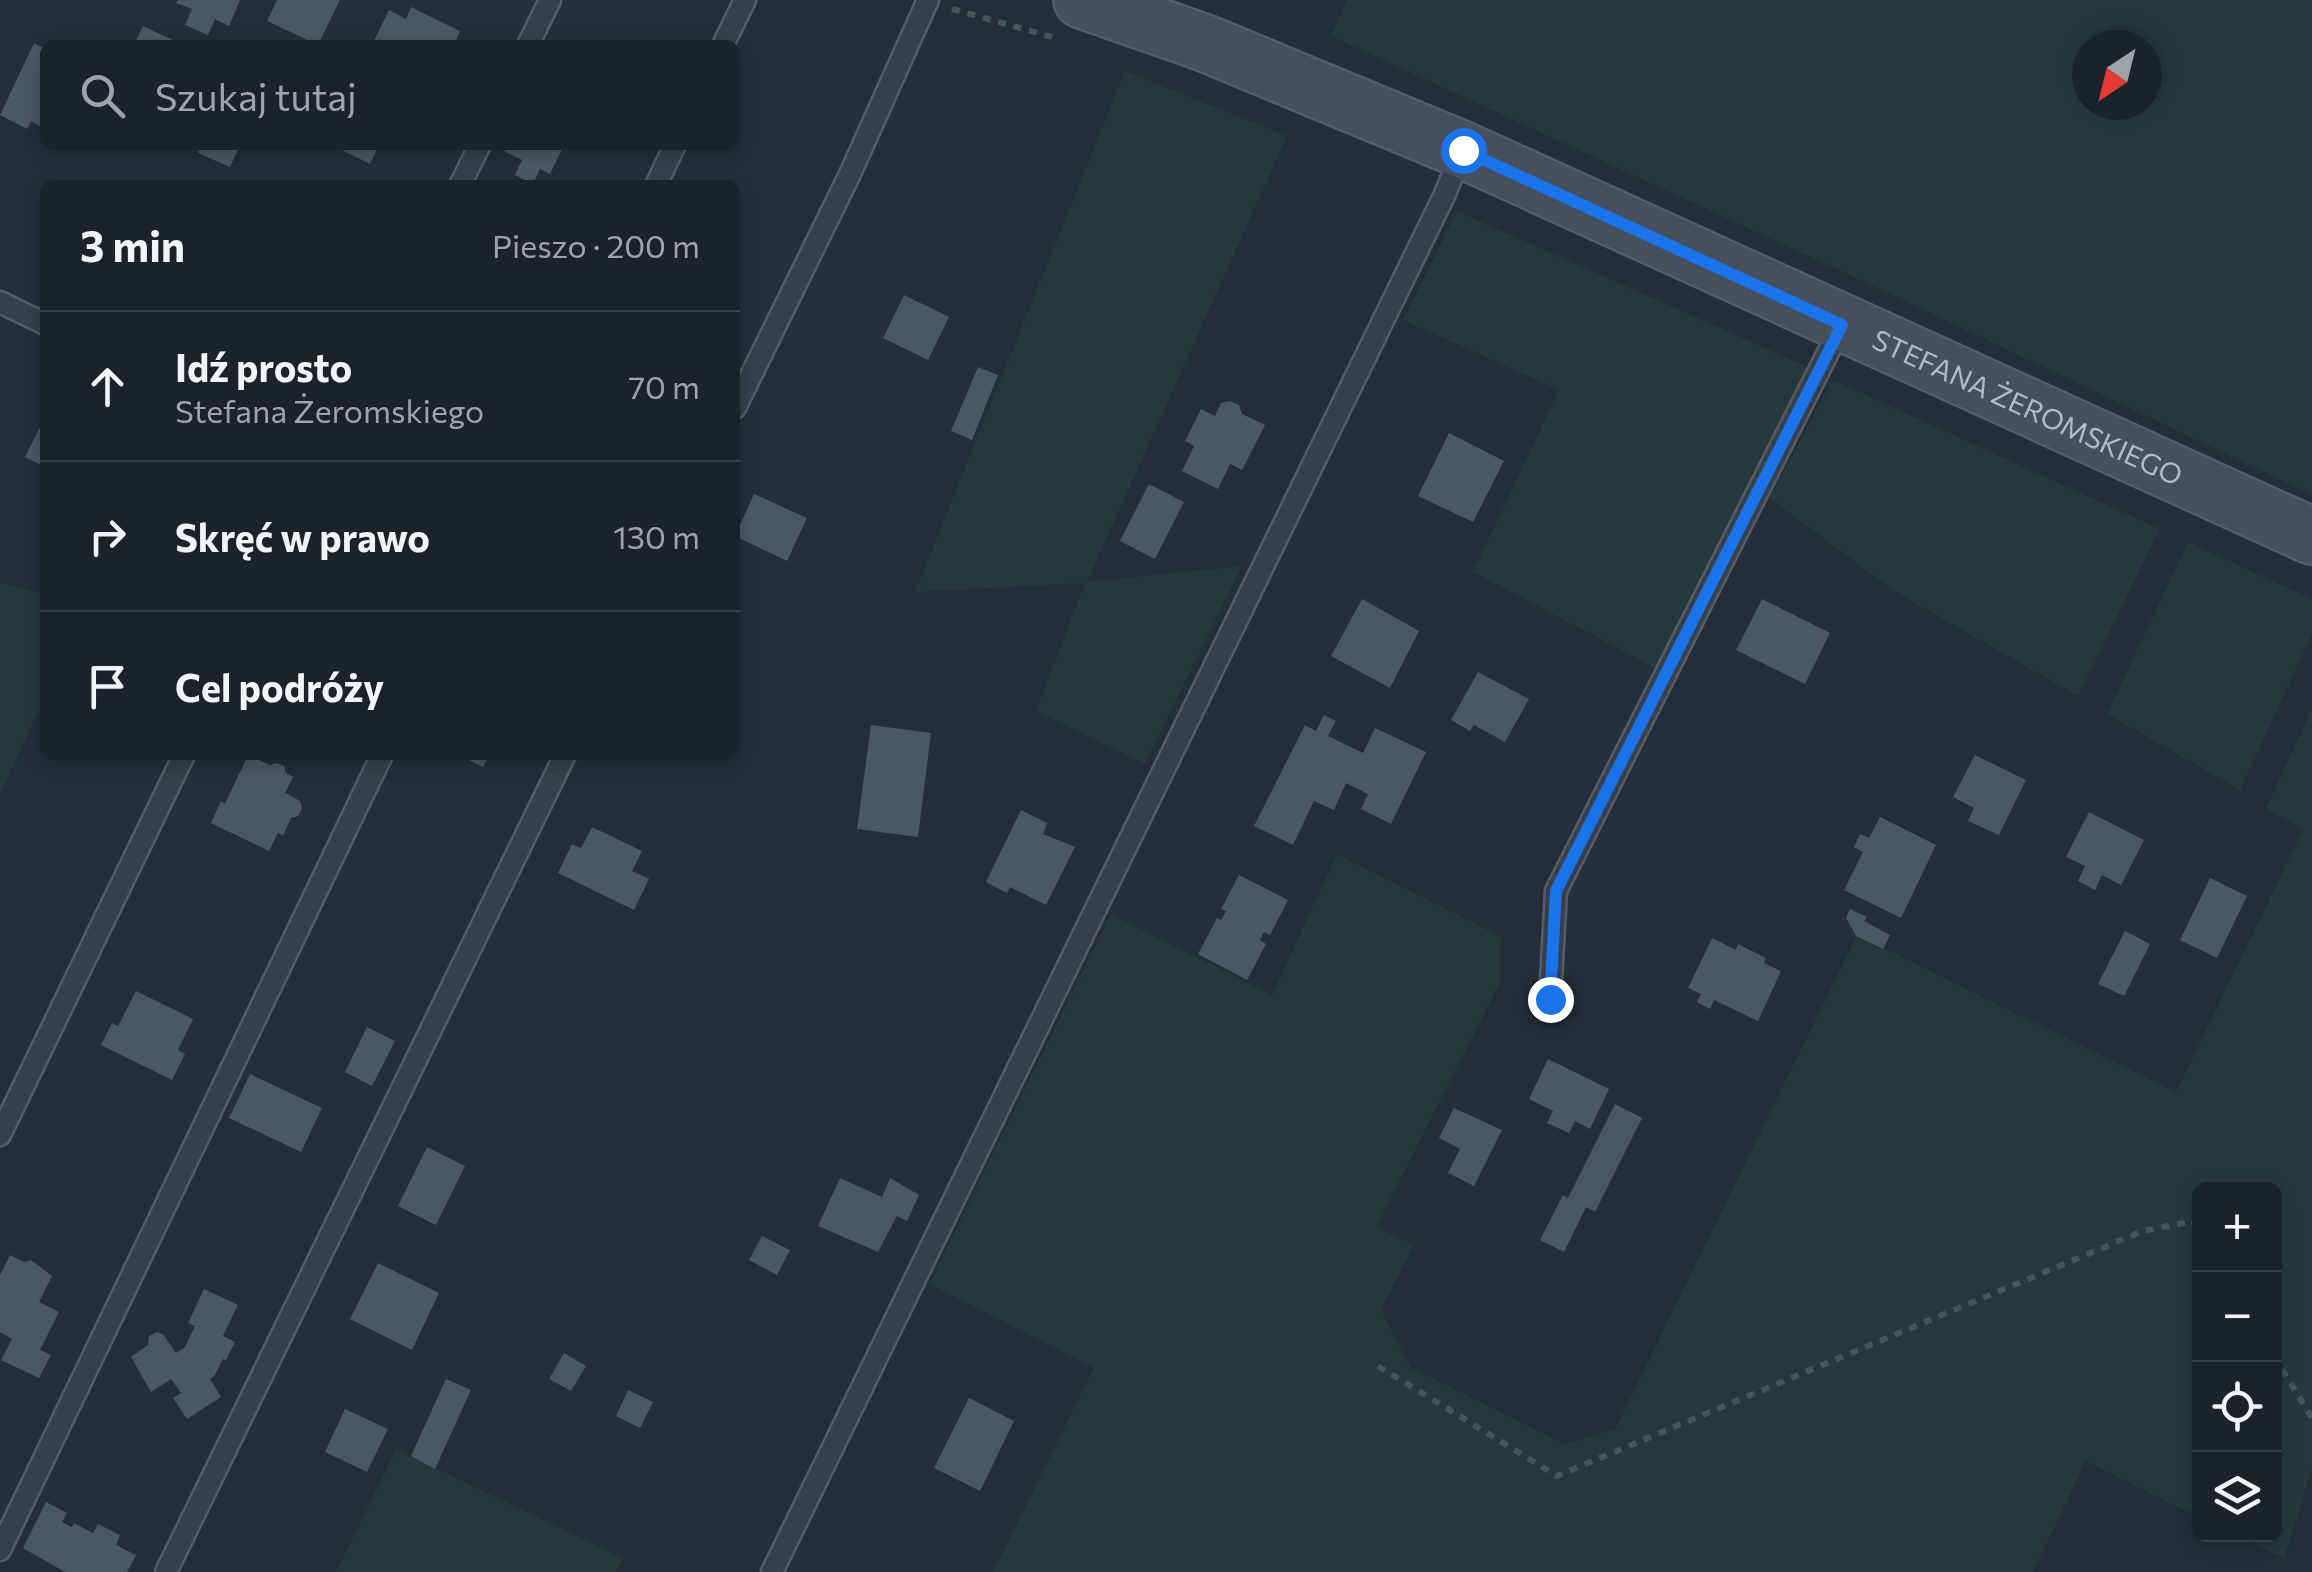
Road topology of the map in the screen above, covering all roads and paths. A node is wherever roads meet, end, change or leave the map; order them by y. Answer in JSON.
{"nodes":[{"id":1,"x":550,"y":0,"type":"edge"},
{"id":2,"x":745,"y":0,"type":"edge"},
{"id":3,"x":928,"y":1,"type":"edge"},
{"id":4,"x":1074,"y":21,"type":"edge"},
{"id":5,"x":530,"y":40,"type":"edge"},
{"id":6,"x":726,"y":40,"type":"edge"},
{"id":7,"x":478,"y":150,"type":"edge"},
{"id":8,"x":673,"y":150,"type":"edge"},
{"id":9,"x":1463,"y":150,"type":"junction"},
{"id":10,"x":462,"y":180,"type":"edge"},
{"id":11,"x":658,"y":180,"type":"edge"},
{"id":12,"x":0,"y":302,"type":"edge"},
{"id":13,"x":40,"y":322,"type":"edge"},
{"id":14,"x":1842,"y":325,"type":"junction"},
{"id":15,"x":740,"y":398,"type":"edge"},
{"id":16,"x":2312,"y":536,"type":"edge"},
{"id":17,"x":182,"y":760,"type":"edge"},
{"id":18,"x":380,"y":760,"type":"edge"},
{"id":19,"x":562,"y":760,"type":"edge"},
{"id":20,"x":1550,"y":999,"type":"dead end"},
{"id":21,"x":0,"y":1135,"type":"edge"},
{"id":22,"x":2192,"y":1221,"type":"edge"},
{"id":23,"x":2278,"y":1362,"type":"edge"},
{"id":24,"x":1378,"y":1366,"type":"dead end"},
{"id":25,"x":2312,"y":1418,"type":"edge"},
{"id":26,"x":0,"y":1550,"type":"edge"},
{"id":27,"x":166,"y":1572,"type":"edge"},
{"id":28,"x":772,"y":1572,"type":"edge"}],
"edges":[{"from":1,"to":5,"type":"lane"},
{"from":2,"to":6,"type":"lane"},
{"from":3,"to":4,"type":"path"},
{"from":3,"to":15,"type":"lane"},
{"from":4,"to":9,"type":"main road","name":"STEFANA ŻEROMSKIEGO"},
{"from":7,"to":10,"type":"lane"},
{"from":8,"to":11,"type":"lane"},
{"from":9,"to":14,"type":"main road","name":"STEFANA ŻEROMSKIEGO"},
{"from":9,"to":28,"type":"lane"},
{"from":12,"to":13,"type":"lane"},
{"from":14,"to":16,"type":"main road","name":"STEFANA ŻEROMSKIEGO"},
{"from":14,"to":20,"type":"lane"},
{"from":17,"to":21,"type":"lane"},
{"from":18,"to":26,"type":"lane"},
{"from":19,"to":27,"type":"lane"},
{"from":22,"to":24,"type":"path"},
{"from":23,"to":25,"type":"path"}]}
